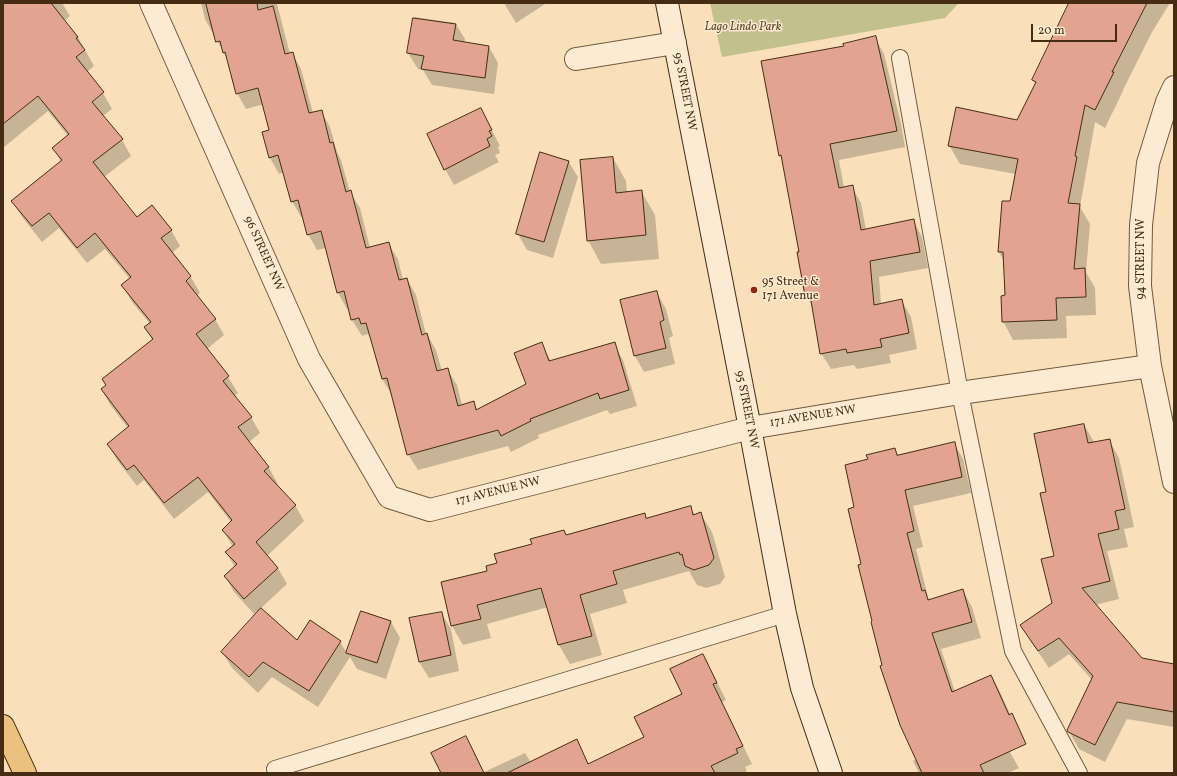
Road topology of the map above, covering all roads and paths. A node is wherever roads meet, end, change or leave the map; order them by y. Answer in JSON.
{"nodes":[{"id":1,"x":151,"y":3,"type":"edge"},
{"id":2,"x":667,"y":3,"type":"edge"},
{"id":3,"x":675,"y":43,"type":"junction"},
{"id":4,"x":900,"y":58,"type":"dead end"},
{"id":5,"x":576,"y":59,"type":"dead end"},
{"id":6,"x":1174,"y":87,"type":"edge"},
{"id":7,"x":1150,"y":366,"type":"junction"},
{"id":8,"x":960,"y":393,"type":"junction"},
{"id":9,"x":750,"y":428,"type":"junction"},
{"id":10,"x":1174,"y":482,"type":"edge"},
{"id":11,"x":389,"y":497,"type":"joint"},
{"id":12,"x":785,"y":614,"type":"junction"},
{"id":13,"x":3,"y":726,"type":"edge"},
{"id":14,"x":275,"y":769,"type":"dead end"},
{"id":15,"x":25,"y":773,"type":"edge"},
{"id":16,"x":830,"y":773,"type":"edge"},
{"id":17,"x":1079,"y":773,"type":"edge"}],
"edges":[{"from":1,"to":11,"type":"street","name":"96 STREET NW"},
{"from":2,"to":3,"type":"street","name":"95 STREET NW"},
{"from":3,"to":5,"type":"street","name":"95 STREET NW"},
{"from":3,"to":9,"type":"street","name":"95 STREET NW"},
{"from":4,"to":8,"type":"lane"},
{"from":6,"to":7,"type":"street","name":"94 STREET NW"},
{"from":7,"to":8,"type":"street","name":"171 AVENUE NW"},
{"from":7,"to":10,"type":"street","name":"94 STREET NW"},
{"from":8,"to":9,"type":"street","name":"171 AVENUE NW"},
{"from":8,"to":17,"type":"lane"},
{"from":9,"to":11,"type":"street","name":"171 AVENUE NW"},
{"from":9,"to":12,"type":"street","name":"95 STREET NW"},
{"from":12,"to":14,"type":"lane"},
{"from":12,"to":16,"type":"street","name":"95 STREET NW"},
{"from":13,"to":15,"type":"main road"}]}
